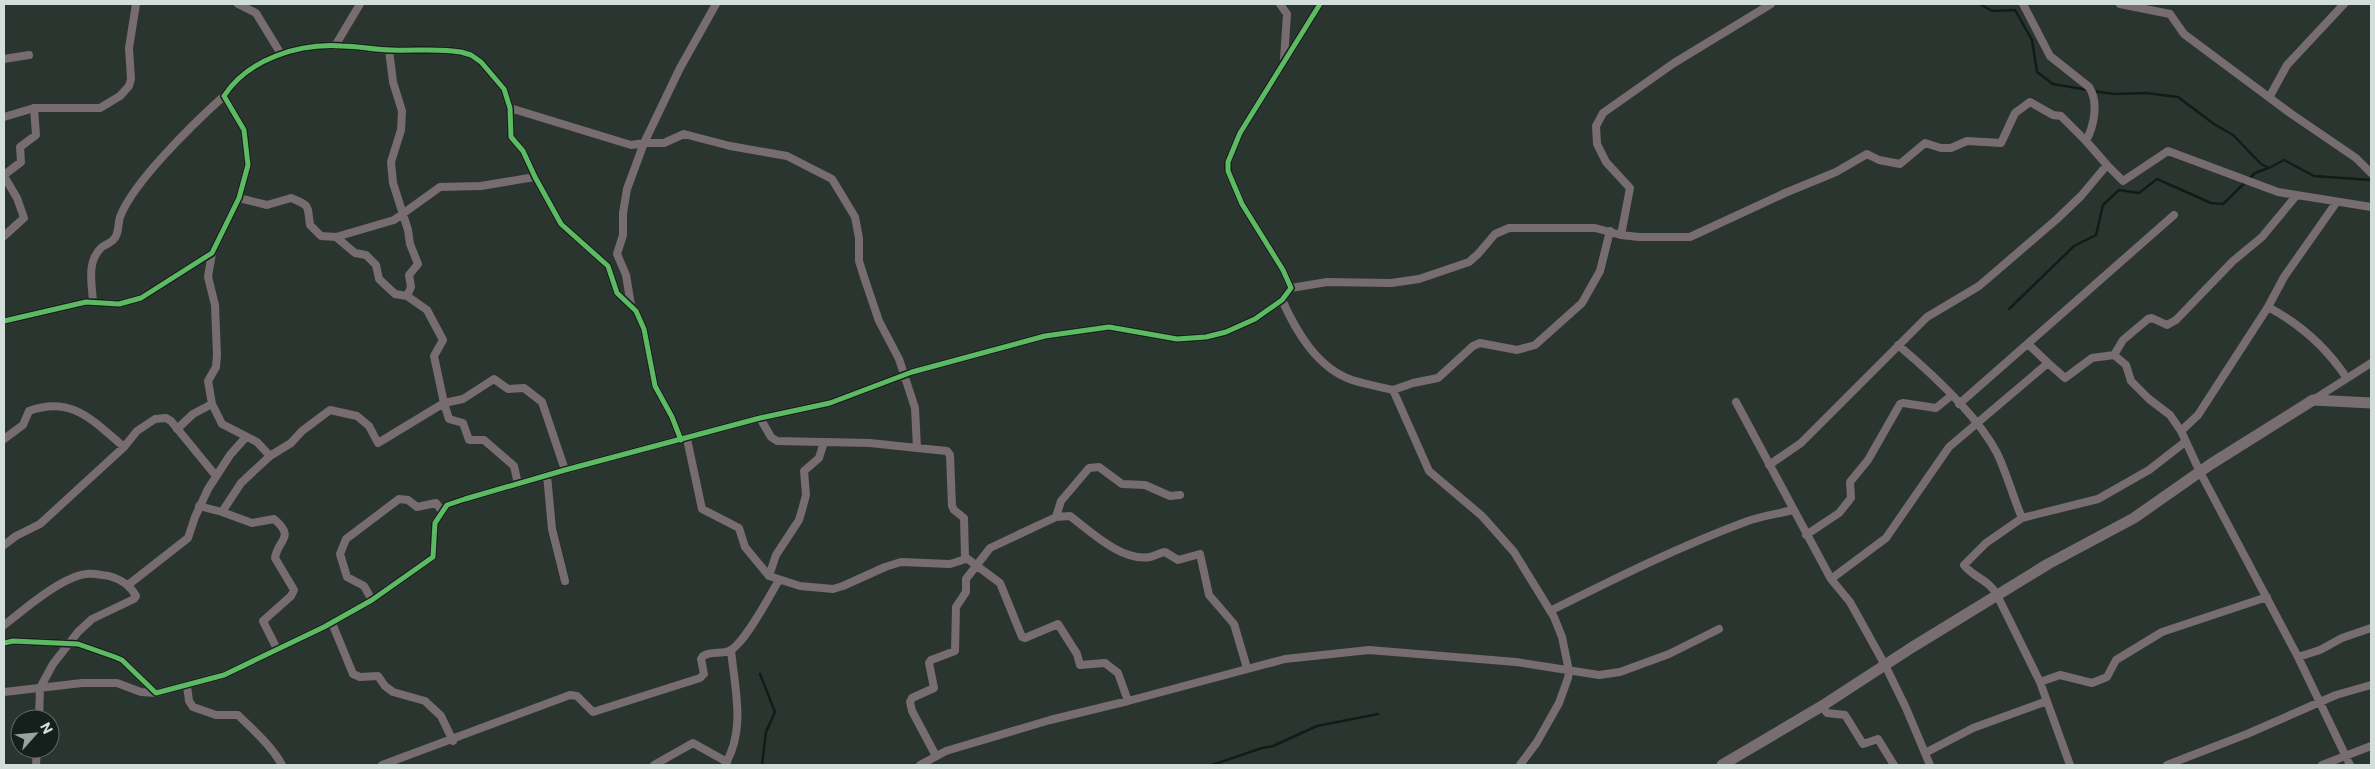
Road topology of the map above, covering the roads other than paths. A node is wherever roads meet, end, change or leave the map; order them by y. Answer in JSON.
{"nodes":[{"id":1,"x":136,"y":4,"type":"edge"},
{"id":2,"x":238,"y":4,"type":"edge"},
{"id":3,"x":360,"y":4,"type":"edge"},
{"id":4,"x":716,"y":4,"type":"edge"},
{"id":5,"x":1280,"y":4,"type":"edge"},
{"id":6,"x":1320,"y":4,"type":"edge"},
{"id":7,"x":1771,"y":4,"type":"edge"},
{"id":8,"x":2023,"y":4,"type":"edge"},
{"id":9,"x":2120,"y":4,"type":"edge"},
{"id":10,"x":2344,"y":4,"type":"edge"},
{"id":11,"x":335,"y":46,"type":"junction"},
{"id":12,"x":389,"y":50,"type":"junction"},
{"id":13,"x":281,"y":54,"type":"junction"},
{"id":14,"x":29,"y":55,"type":"dead end"},
{"id":15,"x":4,"y":59,"type":"edge"},
{"id":16,"x":1284,"y":61,"type":"junction"},
{"id":17,"x":224,"y":96,"type":"junction"},
{"id":18,"x":2270,"y":96,"type":"junction"},
{"id":19,"x":34,"y":108,"type":"junction"},
{"id":20,"x":510,"y":108,"type":"junction"},
{"id":21,"x":4,"y":118,"type":"edge"},
{"id":22,"x":2086,"y":141,"type":"junction"},
{"id":23,"x":644,"y":143,"type":"junction"},
{"id":24,"x":2106,"y":166,"type":"junction"},
{"id":25,"x":2371,"y":173,"type":"edge"},
{"id":26,"x":4,"y":175,"type":"edge"},
{"id":27,"x":534,"y":177,"type":"junction"},
{"id":28,"x":2296,"y":196,"type":"junction"},
{"id":29,"x":240,"y":198,"type":"junction"},
{"id":30,"x":2336,"y":203,"type":"junction"},
{"id":31,"x":2371,"y":208,"type":"edge"},
{"id":32,"x":2174,"y":215,"type":"dead end"},
{"id":33,"x":402,"y":216,"type":"junction"},
{"id":34,"x":1610,"y":231,"type":"junction"},
{"id":35,"x":1621,"y":235,"type":"junction"},
{"id":36,"x":4,"y":236,"type":"edge"},
{"id":37,"x":336,"y":237,"type":"junction"},
{"id":38,"x":216,"y":248,"type":"junction"},
{"id":39,"x":1291,"y":288,"type":"junction"},
{"id":40,"x":407,"y":296,"type":"junction"},
{"id":41,"x":1282,"y":300,"type":"junction"},
{"id":42,"x":93,"y":302,"type":"junction"},
{"id":43,"x":631,"y":304,"type":"junction"},
{"id":44,"x":2268,"y":307,"type":"junction"},
{"id":45,"x":4,"y":321,"type":"edge"},
{"id":46,"x":2028,"y":344,"type":"junction"},
{"id":47,"x":1898,"y":345,"type":"junction"},
{"id":48,"x":2114,"y":355,"type":"junction"},
{"id":49,"x":2048,"y":363,"type":"junction"},
{"id":50,"x":2371,"y":363,"type":"edge"},
{"id":51,"x":905,"y":375,"type":"junction"},
{"id":52,"x":2346,"y":378,"type":"junction"},
{"id":53,"x":1393,"y":390,"type":"junction"},
{"id":54,"x":1952,"y":395,"type":"junction"},
{"id":55,"x":2313,"y":400,"type":"junction"},
{"id":56,"x":1736,"y":402,"type":"dead end"},
{"id":57,"x":444,"y":403,"type":"junction"},
{"id":58,"x":2371,"y":403,"type":"edge"},
{"id":59,"x":212,"y":404,"type":"junction"},
{"id":60,"x":1959,"y":404,"type":"junction"},
{"id":61,"x":760,"y":418,"type":"junction"},
{"id":62,"x":1976,"y":424,"type":"junction"},
{"id":63,"x":177,"y":429,"type":"junction"},
{"id":64,"x":2181,"y":431,"type":"junction"},
{"id":65,"x":246,"y":437,"type":"junction"},
{"id":66,"x":4,"y":439,"type":"edge"},
{"id":67,"x":684,"y":439,"type":"junction"},
{"id":68,"x":824,"y":442,"type":"junction"},
{"id":69,"x":2186,"y":442,"type":"junction"},
{"id":70,"x":124,"y":447,"type":"junction"},
{"id":71,"x":918,"y":448,"type":"junction"},
{"id":72,"x":270,"y":456,"type":"junction"},
{"id":73,"x":1769,"y":465,"type":"junction"},
{"id":74,"x":565,"y":470,"type":"junction"},
{"id":75,"x":2200,"y":472,"type":"junction"},
{"id":76,"x":216,"y":476,"type":"junction"},
{"id":77,"x":547,"y":476,"type":"junction"},
{"id":78,"x":518,"y":484,"type":"junction"},
{"id":79,"x":1180,"y":495,"type":"dead end"},
{"id":80,"x":199,"y":506,"type":"junction"},
{"id":81,"x":1793,"y":510,"type":"junction"},
{"id":82,"x":442,"y":511,"type":"junction"},
{"id":83,"x":222,"y":512,"type":"junction"},
{"id":84,"x":1056,"y":517,"type":"junction"},
{"id":85,"x":2022,"y":518,"type":"junction"},
{"id":86,"x":1806,"y":535,"type":"junction"},
{"id":87,"x":4,"y":545,"type":"edge"},
{"id":88,"x":966,"y":559,"type":"junction"},
{"id":89,"x":978,"y":565,"type":"junction"},
{"id":90,"x":769,"y":576,"type":"junction"},
{"id":91,"x":1831,"y":579,"type":"junction"},
{"id":92,"x":779,"y":580,"type":"junction"},
{"id":93,"x":565,"y":581,"type":"dead end"},
{"id":94,"x":128,"y":585,"type":"junction"},
{"id":95,"x":1997,"y":595,"type":"junction"},
{"id":96,"x":2267,"y":597,"type":"junction"},
{"id":97,"x":372,"y":600,"type":"junction"},
{"id":98,"x":1550,"y":611,"type":"junction"},
{"id":99,"x":332,"y":623,"type":"junction"},
{"id":100,"x":4,"y":625,"type":"edge"},
{"id":101,"x":2371,"y":628,"type":"edge"},
{"id":102,"x":1719,"y":629,"type":"dead end"},
{"id":103,"x":4,"y":643,"type":"edge"},
{"id":104,"x":71,"y":643,"type":"junction"},
{"id":105,"x":277,"y":649,"type":"junction"},
{"id":106,"x":731,"y":650,"type":"junction"},
{"id":107,"x":2298,"y":656,"type":"junction"},
{"id":108,"x":1885,"y":665,"type":"junction"},
{"id":109,"x":1247,"y":668,"type":"junction"},
{"id":110,"x":1568,"y":671,"type":"junction"},
{"id":111,"x":2040,"y":682,"type":"junction"},
{"id":112,"x":2371,"y":685,"type":"edge"},
{"id":113,"x":187,"y":686,"type":"junction"},
{"id":114,"x":40,"y":688,"type":"junction"},
{"id":115,"x":4,"y":692,"type":"edge"},
{"id":116,"x":156,"y":693,"type":"junction"},
{"id":117,"x":1128,"y":701,"type":"junction"},
{"id":118,"x":2047,"y":702,"type":"junction"},
{"id":119,"x":2321,"y":702,"type":"junction"},
{"id":120,"x":1822,"y":706,"type":"junction"},
{"id":121,"x":39,"y":709,"type":"edge"},
{"id":122,"x":453,"y":741,"type":"junction"},
{"id":123,"x":2371,"y":746,"type":"edge"},
{"id":124,"x":1925,"y":753,"type":"junction"},
{"id":125,"x":936,"y":756,"type":"junction"},
{"id":126,"x":2346,"y":757,"type":"junction"},
{"id":127,"x":726,"y":764,"type":"edge"},
{"id":128,"x":282,"y":765,"type":"edge"},
{"id":129,"x":382,"y":765,"type":"edge"},
{"id":130,"x":654,"y":765,"type":"edge"},
{"id":131,"x":920,"y":765,"type":"edge"},
{"id":132,"x":1520,"y":765,"type":"edge"},
{"id":133,"x":1722,"y":765,"type":"edge"},
{"id":134,"x":1894,"y":765,"type":"edge"},
{"id":135,"x":1930,"y":765,"type":"edge"},
{"id":136,"x":2070,"y":765,"type":"edge"},
{"id":137,"x":2167,"y":765,"type":"edge"},
{"id":138,"x":2322,"y":765,"type":"edge"},
{"id":139,"x":2350,"y":765,"type":"edge"}],
"edges":[{"from":1,"to":19,"type":"street"},
{"from":2,"to":13,"type":"street"},
{"from":3,"to":11,"type":"street"},
{"from":4,"to":23,"type":"street"},
{"from":5,"to":16,"type":"street"},
{"from":6,"to":16,"type":"street"},
{"from":7,"to":35,"type":"street"},
{"from":8,"to":22,"type":"street"},
{"from":9,"to":18,"type":"street"},
{"from":10,"to":18,"type":"street"},
{"from":11,"to":12,"type":"street"},
{"from":11,"to":13,"type":"street"},
{"from":12,"to":20,"type":"street"},
{"from":12,"to":33,"type":"street"},
{"from":13,"to":17,"type":"street"},
{"from":14,"to":15,"type":"street"},
{"from":16,"to":39,"type":"street"},
{"from":17,"to":29,"type":"street"},
{"from":17,"to":42,"type":"street"},
{"from":18,"to":25,"type":"street"},
{"from":19,"to":21,"type":"street"},
{"from":19,"to":26,"type":"street"},
{"from":20,"to":23,"type":"street"},
{"from":20,"to":27,"type":"street"},
{"from":22,"to":24,"type":"street"},
{"from":22,"to":35,"type":"street"},
{"from":23,"to":43,"type":"street"},
{"from":23,"to":51,"type":"street"},
{"from":24,"to":28,"type":"street"},
{"from":24,"to":47,"type":"street"},
{"from":26,"to":36,"type":"street"},
{"from":27,"to":33,"type":"street"},
{"from":27,"to":43,"type":"street"},
{"from":28,"to":30,"type":"street"},
{"from":28,"to":48,"type":"street"},
{"from":29,"to":37,"type":"street"},
{"from":29,"to":38,"type":"street"},
{"from":30,"to":31,"type":"street"},
{"from":30,"to":44,"type":"street"},
{"from":32,"to":46,"type":"street"},
{"from":33,"to":37,"type":"street"},
{"from":33,"to":40,"type":"street"},
{"from":34,"to":35,"type":"street"},
{"from":34,"to":39,"type":"street"},
{"from":34,"to":53,"type":"street"},
{"from":37,"to":40,"type":"street"},
{"from":38,"to":42,"type":"street"},
{"from":38,"to":59,"type":"street"},
{"from":39,"to":41,"type":"street"},
{"from":40,"to":57,"type":"street"},
{"from":41,"to":51,"type":"street"},
{"from":41,"to":53,"type":"street"},
{"from":42,"to":45,"type":"street"},
{"from":43,"to":67,"type":"street"},
{"from":44,"to":52,"type":"street"},
{"from":44,"to":64,"type":"street"},
{"from":46,"to":49,"type":"street"},
{"from":46,"to":60,"type":"street"},
{"from":47,"to":54,"type":"street"},
{"from":47,"to":73,"type":"street"},
{"from":48,"to":49,"type":"street"},
{"from":48,"to":64,"type":"street"},
{"from":49,"to":62,"type":"street"},
{"from":50,"to":52,"type":"street"},
{"from":51,"to":61,"type":"street"},
{"from":51,"to":71,"type":"street"},
{"from":52,"to":55,"type":"street"},
{"from":53,"to":98,"type":"street"},
{"from":54,"to":60,"type":"street"},
{"from":54,"to":86,"type":"street"},
{"from":55,"to":58,"type":"street"},
{"from":55,"to":75,"type":"street"},
{"from":56,"to":73,"type":"street"},
{"from":57,"to":72,"type":"street"},
{"from":57,"to":74,"type":"street"},
{"from":57,"to":78,"type":"street"},
{"from":59,"to":63,"type":"street"},
{"from":59,"to":65,"type":"street"},
{"from":60,"to":62,"type":"street"},
{"from":61,"to":67,"type":"street"},
{"from":61,"to":68,"type":"street"},
{"from":62,"to":85,"type":"street"},
{"from":62,"to":91,"type":"street"},
{"from":63,"to":70,"type":"street"},
{"from":63,"to":76,"type":"street"},
{"from":64,"to":69,"type":"street"},
{"from":65,"to":72,"type":"street"},
{"from":65,"to":76,"type":"street"},
{"from":66,"to":70,"type":"street"},
{"from":67,"to":74,"type":"street"},
{"from":67,"to":90,"type":"street"},
{"from":68,"to":71,"type":"street"},
{"from":68,"to":90,"type":"street"},
{"from":69,"to":75,"type":"street"},
{"from":69,"to":85,"type":"street"},
{"from":70,"to":87,"type":"street"},
{"from":71,"to":88,"type":"street"},
{"from":72,"to":83,"type":"street"},
{"from":73,"to":81,"type":"street"},
{"from":74,"to":77,"type":"street"},
{"from":75,"to":95,"type":"street"},
{"from":75,"to":96,"type":"street"},
{"from":76,"to":80,"type":"street"},
{"from":77,"to":78,"type":"street"},
{"from":77,"to":93,"type":"street"},
{"from":78,"to":82,"type":"street"},
{"from":79,"to":84,"type":"street"},
{"from":80,"to":83,"type":"street"},
{"from":80,"to":94,"type":"street"},
{"from":81,"to":86,"type":"street"},
{"from":81,"to":98,"type":"street"},
{"from":82,"to":97,"type":"street"},
{"from":82,"to":97,"type":"street"},
{"from":83,"to":105,"type":"street"},
{"from":84,"to":89,"type":"street"},
{"from":84,"to":109,"type":"street"},
{"from":85,"to":95,"type":"street"},
{"from":86,"to":91,"type":"street"},
{"from":88,"to":89,"type":"street"},
{"from":88,"to":92,"type":"street"},
{"from":89,"to":117,"type":"street"},
{"from":89,"to":125,"type":"street"},
{"from":90,"to":92,"type":"street"},
{"from":91,"to":108,"type":"street"},
{"from":92,"to":106,"type":"street"},
{"from":94,"to":100,"type":"street"},
{"from":94,"to":104,"type":"street"},
{"from":95,"to":108,"type":"street"},
{"from":95,"to":111,"type":"street"},
{"from":96,"to":107,"type":"street"},
{"from":96,"to":111,"type":"street"},
{"from":97,"to":99,"type":"street"},
{"from":98,"to":110,"type":"street"},
{"from":99,"to":105,"type":"street"},
{"from":99,"to":122,"type":"street"},
{"from":101,"to":107,"type":"street"},
{"from":102,"to":110,"type":"street"},
{"from":103,"to":104,"type":"street"},
{"from":104,"to":114,"type":"street"},
{"from":104,"to":116,"type":"street"},
{"from":105,"to":113,"type":"street"},
{"from":106,"to":122,"type":"street"},
{"from":106,"to":127,"type":"street"},
{"from":107,"to":119,"type":"street"},
{"from":108,"to":120,"type":"street"},
{"from":108,"to":124,"type":"street"},
{"from":109,"to":110,"type":"street"},
{"from":109,"to":117,"type":"street"},
{"from":110,"to":132,"type":"street"},
{"from":111,"to":118,"type":"street"},
{"from":112,"to":119,"type":"street"},
{"from":113,"to":116,"type":"street"},
{"from":113,"to":128,"type":"street"},
{"from":114,"to":115,"type":"street"},
{"from":114,"to":116,"type":"street"},
{"from":114,"to":121,"type":"street"},
{"from":117,"to":125,"type":"street"},
{"from":118,"to":124,"type":"street"},
{"from":118,"to":136,"type":"street"},
{"from":119,"to":126,"type":"street"},
{"from":119,"to":137,"type":"street"},
{"from":120,"to":133,"type":"street"},
{"from":120,"to":134,"type":"street"},
{"from":122,"to":129,"type":"street"},
{"from":123,"to":126,"type":"street"},
{"from":124,"to":135,"type":"street"},
{"from":125,"to":131,"type":"street"},
{"from":126,"to":138,"type":"street"},
{"from":126,"to":139,"type":"street"},
{"from":127,"to":130,"type":"street"}]}
